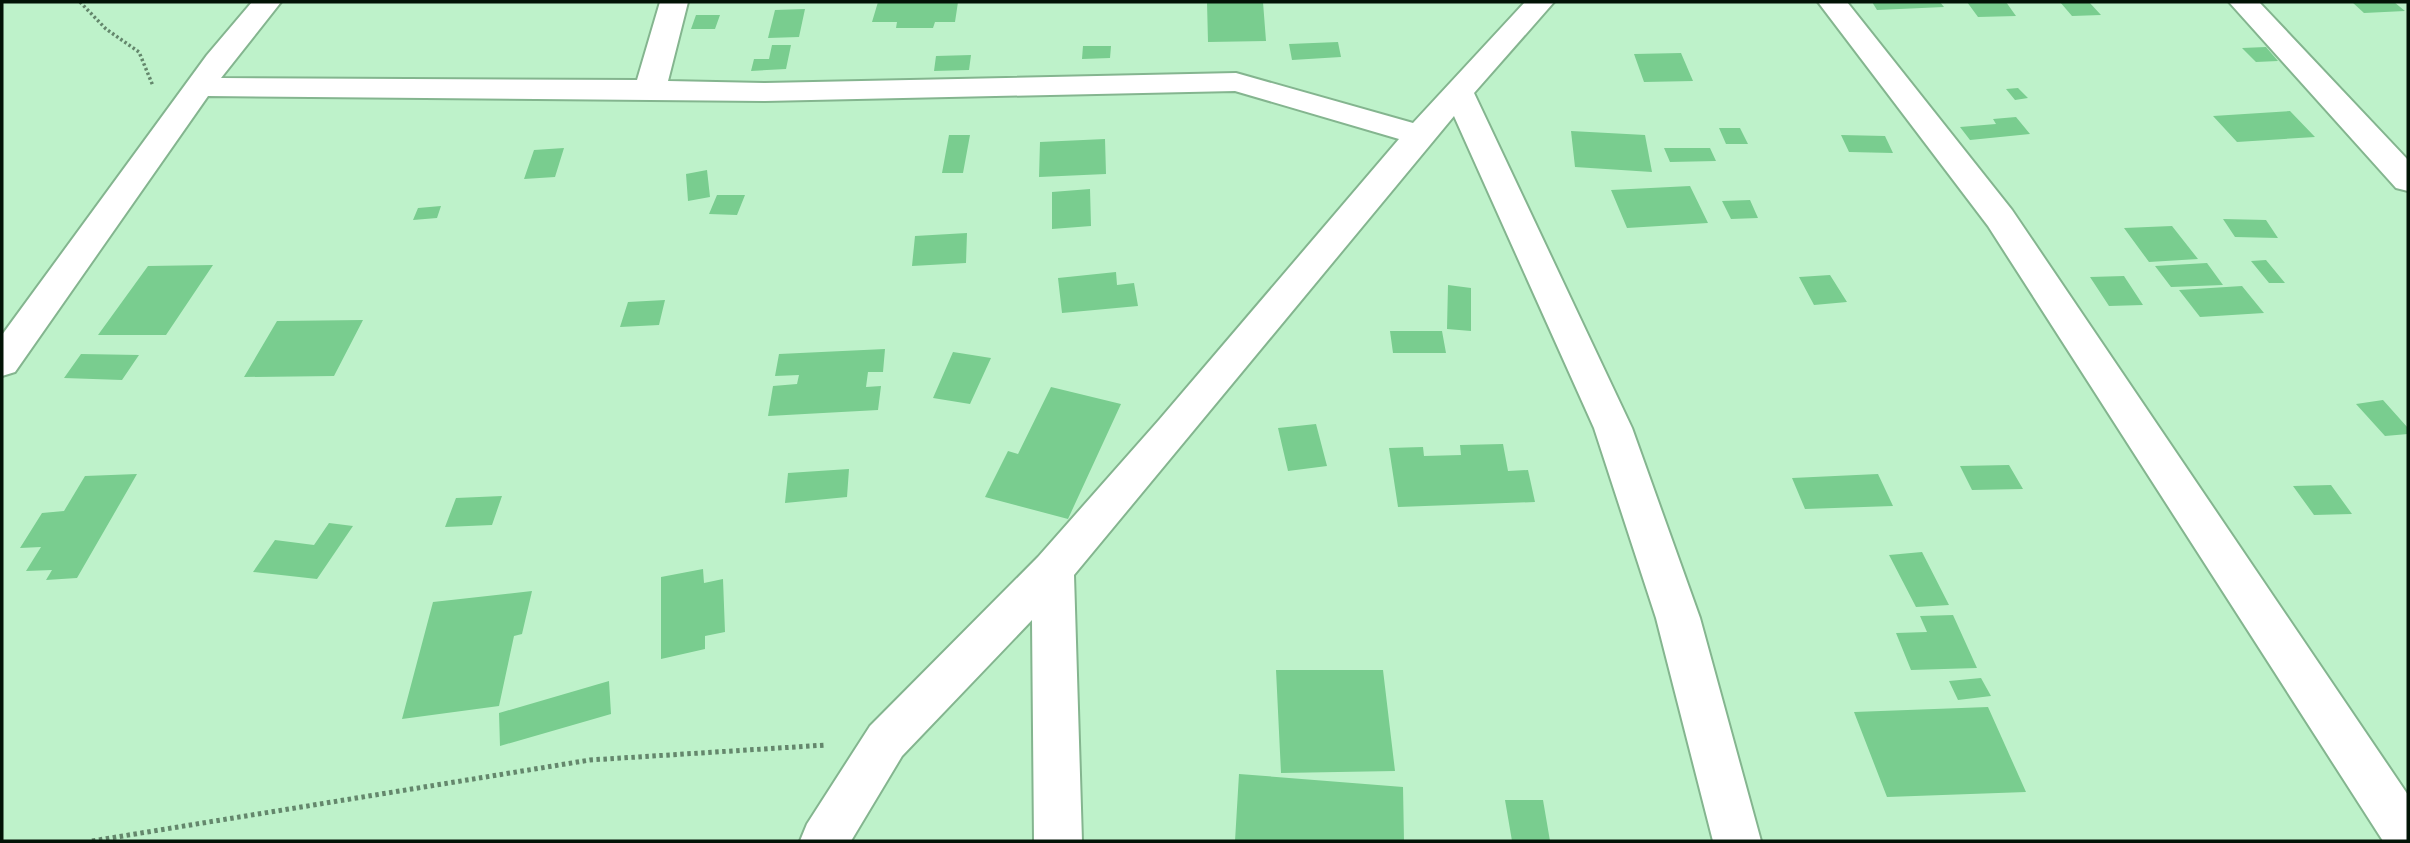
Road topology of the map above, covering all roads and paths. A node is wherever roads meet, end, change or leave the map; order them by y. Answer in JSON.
{"nodes":[{"id":1,"x":80,"y":2,"type":"edge"},
{"id":2,"x":267,"y":2,"type":"edge"},
{"id":3,"x":674,"y":2,"type":"edge"},
{"id":4,"x":1539,"y":2,"type":"edge"},
{"id":5,"x":1832,"y":2,"type":"edge"},
{"id":6,"x":2244,"y":2,"type":"edge"},
{"id":7,"x":650,"y":90,"type":"junction"},
{"id":8,"x":1459,"y":93,"type":"junction"},
{"id":9,"x":191,"y":99,"type":"junction"},
{"id":10,"x":1420,"y":135,"type":"junction"},
{"id":11,"x":2408,"y":180,"type":"edge"},
{"id":12,"x":2,"y":362,"type":"edge"},
{"id":13,"x":1053,"y":570,"type":"junction"},
{"id":14,"x":886,"y":741,"type":"junction"},
{"id":15,"x":2408,"y":837,"type":"edge"},
{"id":16,"x":92,"y":841,"type":"edge"},
{"id":17,"x":824,"y":841,"type":"edge"},
{"id":18,"x":1058,"y":841,"type":"edge"},
{"id":19,"x":1737,"y":841,"type":"edge"}],
"edges":[{"from":1,"to":9,"type":"path"},
{"from":2,"to":9,"type":"street"},
{"from":3,"to":7,"type":"street"},
{"from":4,"to":8,"type":"street"},
{"from":5,"to":15,"type":"street"},
{"from":6,"to":11,"type":"street"},
{"from":7,"to":9,"type":"street"},
{"from":7,"to":10,"type":"street"},
{"from":8,"to":10,"type":"street"},
{"from":8,"to":19,"type":"street"},
{"from":9,"to":12,"type":"street"},
{"from":10,"to":13,"type":"street"},
{"from":13,"to":14,"type":"street"},
{"from":13,"to":18,"type":"street"},
{"from":14,"to":16,"type":"path"},
{"from":14,"to":17,"type":"street"}]}
